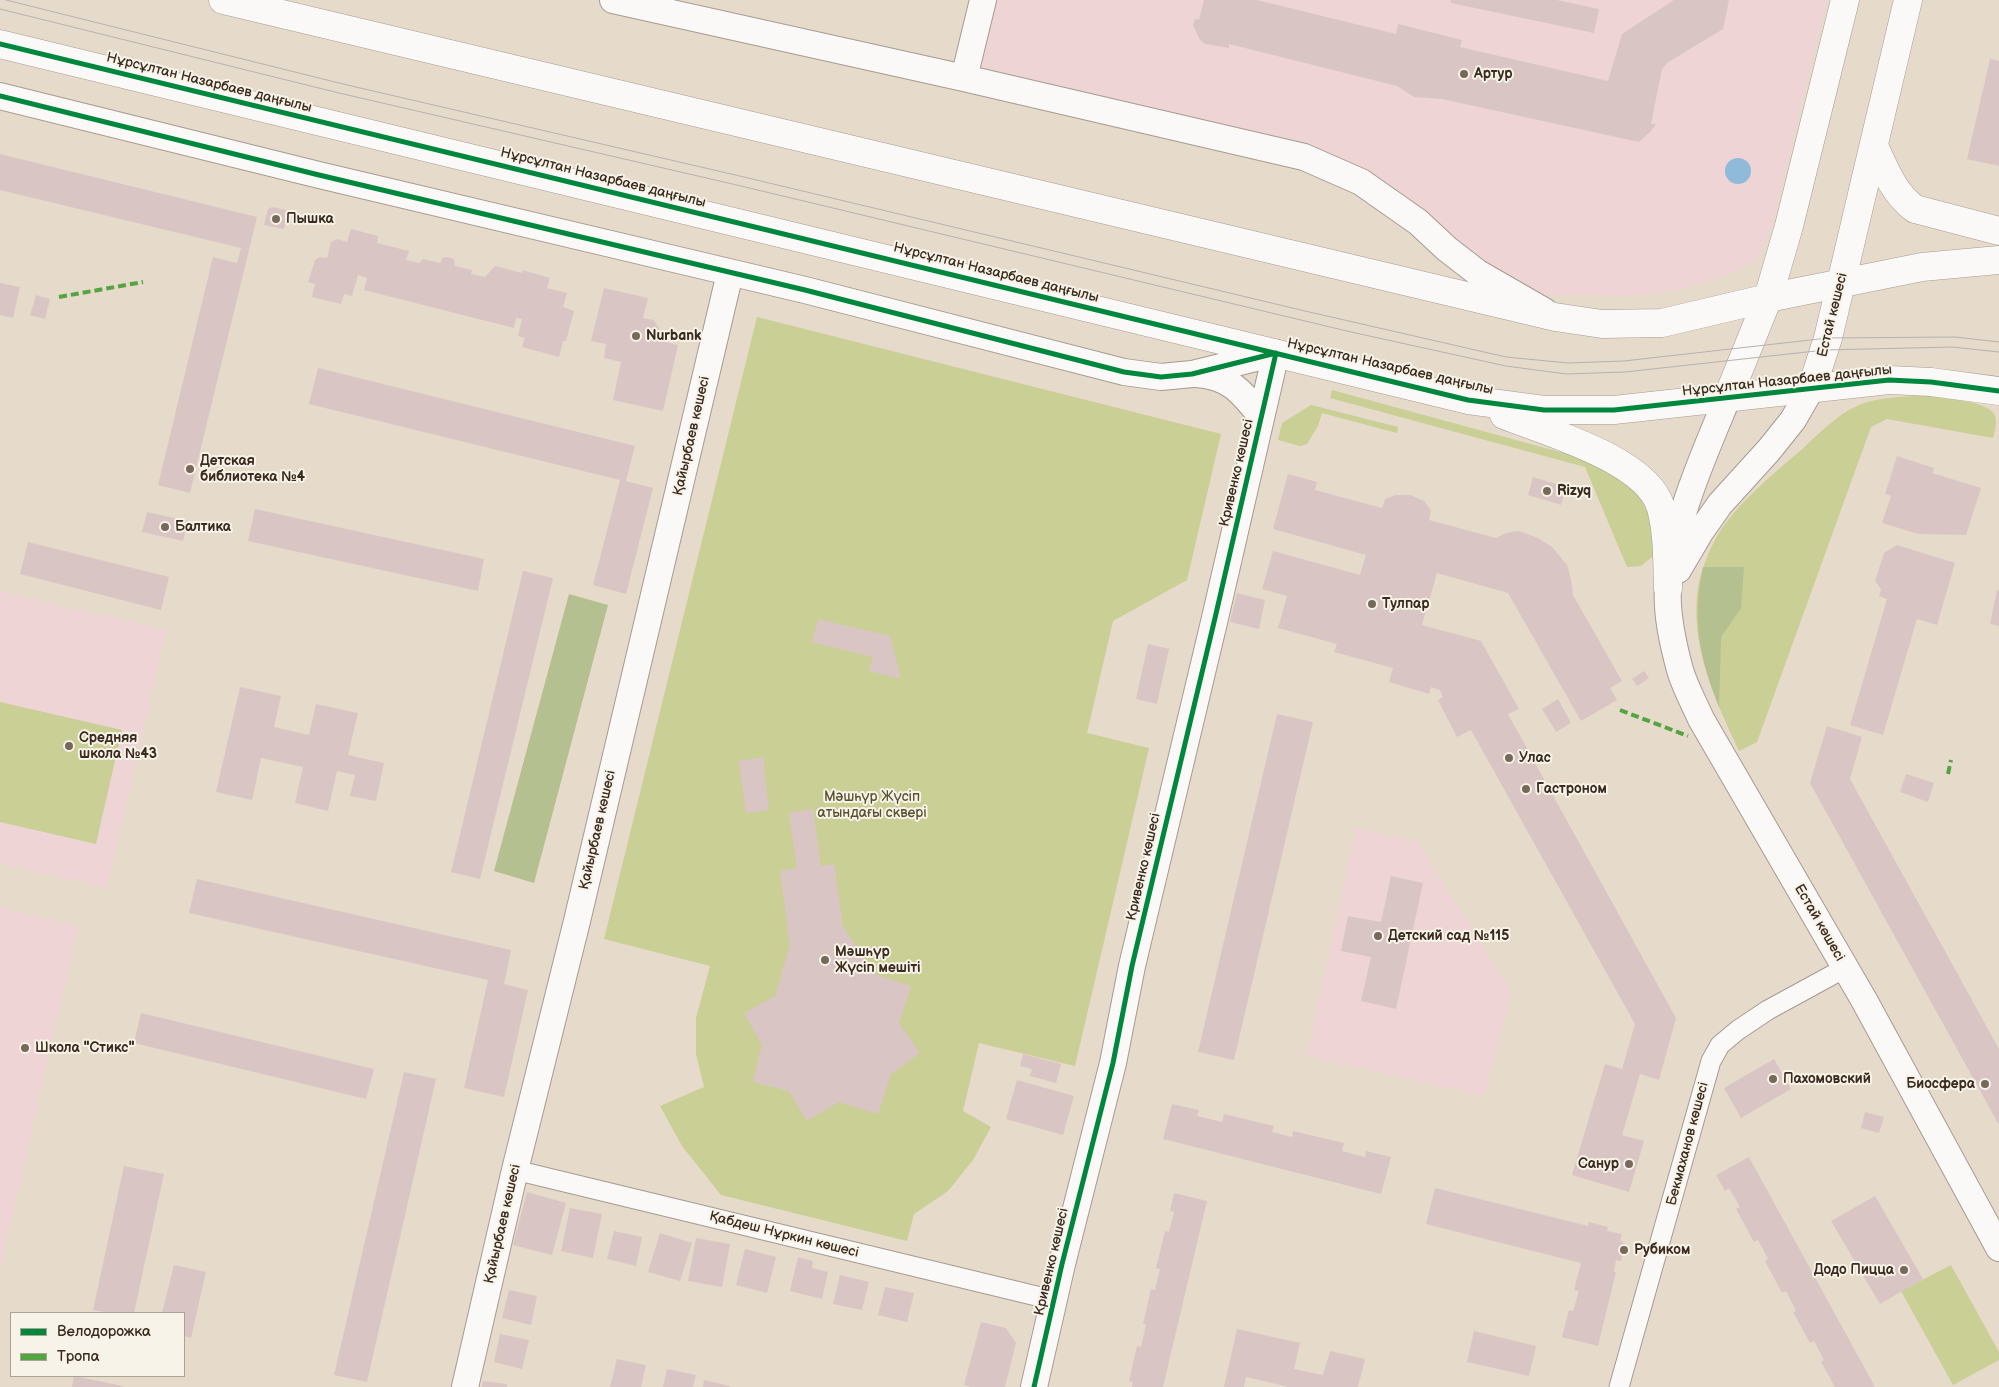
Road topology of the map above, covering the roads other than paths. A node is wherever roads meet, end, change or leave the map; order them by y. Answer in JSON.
{"nodes":[{"id":1,"x":223,"y":0,"type":"edge"},
{"id":2,"x":613,"y":0,"type":"edge"},
{"id":3,"x":982,"y":0,"type":"edge"},
{"id":4,"x":1845,"y":0,"type":"edge"},
{"id":5,"x":1908,"y":0,"type":"edge"},
{"id":6,"x":0,"y":44,"type":"edge"},
{"id":7,"x":964,"y":78,"type":"junction"},
{"id":8,"x":0,"y":96,"type":"edge"},
{"id":9,"x":1874,"y":146,"type":"junction"},
{"id":10,"x":1999,"y":231,"type":"edge"},
{"id":11,"x":1999,"y":260,"type":"edge"},
{"id":12,"x":730,"y":273,"type":"junction"},
{"id":13,"x":1841,"y":283,"type":"junction"},
{"id":14,"x":1768,"y":298,"type":"junction"},
{"id":15,"x":1555,"y":318,"type":"junction"},
{"id":16,"x":1276,"y":352,"type":"junction"},
{"id":17,"x":1192,"y":374,"type":"junction"},
{"id":18,"x":1812,"y":387,"type":"junction"},
{"id":19,"x":1999,"y":391,"type":"edge"},
{"id":20,"x":1727,"y":398,"type":"junction"},
{"id":21,"x":1468,"y":400,"type":"junction"},
{"id":22,"x":1261,"y":416,"type":"junction"},
{"id":23,"x":1668,"y":588,"type":"junction"},
{"id":24,"x":1845,"y":968,"type":"junction"},
{"id":25,"x":515,"y":1170,"type":"junction"},
{"id":26,"x":1999,"y":1248,"type":"edge"},
{"id":27,"x":1053,"y":1300,"type":"junction"},
{"id":28,"x":465,"y":1387,"type":"edge"},
{"id":29,"x":1034,"y":1387,"type":"edge"},
{"id":30,"x":1619,"y":1387,"type":"edge"}],
"edges":[{"from":1,"to":15,"type":"main road"},
{"from":2,"to":7,"type":"street"},
{"from":3,"to":7,"type":"street"},
{"from":4,"to":14,"type":"main road","name":"Естай көшесі"},
{"from":5,"to":9,"type":"main road","name":"Естай көшесі"},
{"from":6,"to":16,"type":"main road","name":"Нұрсұлтан Назарбаев даңғылы"},
{"from":7,"to":15,"type":"street"},
{"from":8,"to":12,"type":"street"},
{"from":9,"to":10,"type":"main road"},
{"from":9,"to":13,"type":"main road","name":"Естай көшесі"},
{"from":11,"to":13,"type":"main road"},
{"from":12,"to":17,"type":"street"},
{"from":12,"to":25,"type":"street","name":"Қайырбаев көшесі"},
{"from":13,"to":14,"type":"main road"},
{"from":13,"to":18,"type":"main road","name":"Естай көшесі"},
{"from":14,"to":15,"type":"main road"},
{"from":14,"to":20,"type":"main road","name":"Естай көшесі"},
{"from":16,"to":17,"type":"street"},
{"from":16,"to":21,"type":"main road","name":"Нұрсұлтан Назарбаев даңғылы"},
{"from":16,"to":22,"type":"street","name":"Кривенко көшесі"},
{"from":17,"to":22,"type":"street"},
{"from":18,"to":19,"type":"main road","name":"Нұрсұлтан Назарбаев даңғылы"},
{"from":18,"to":20,"type":"main road","name":"Нұрсұлтан Назарбаев даңғылы"},
{"from":18,"to":23,"type":"street","name":"Естай көшесі"},
{"from":20,"to":21,"type":"main road","name":"Нұрсұлтан Назарбаев даңғылы"},
{"from":20,"to":23,"type":"street","name":"Естай көшесі"},
{"from":21,"to":23,"type":"main road"},
{"from":22,"to":27,"type":"street","name":"Кривенко көшесі"},
{"from":23,"to":24,"type":"street","name":"Естай көшесі"},
{"from":24,"to":26,"type":"street","name":"Естай көшесі"},
{"from":24,"to":30,"type":"street","name":"Бекмаханов көшесі"},
{"from":25,"to":27,"type":"street","name":"Қабдеш Нұркин көшесі"},
{"from":25,"to":28,"type":"street","name":"Қайырбаев көшесі"},
{"from":27,"to":29,"type":"street","name":"Кривенко көшесі"}]}
